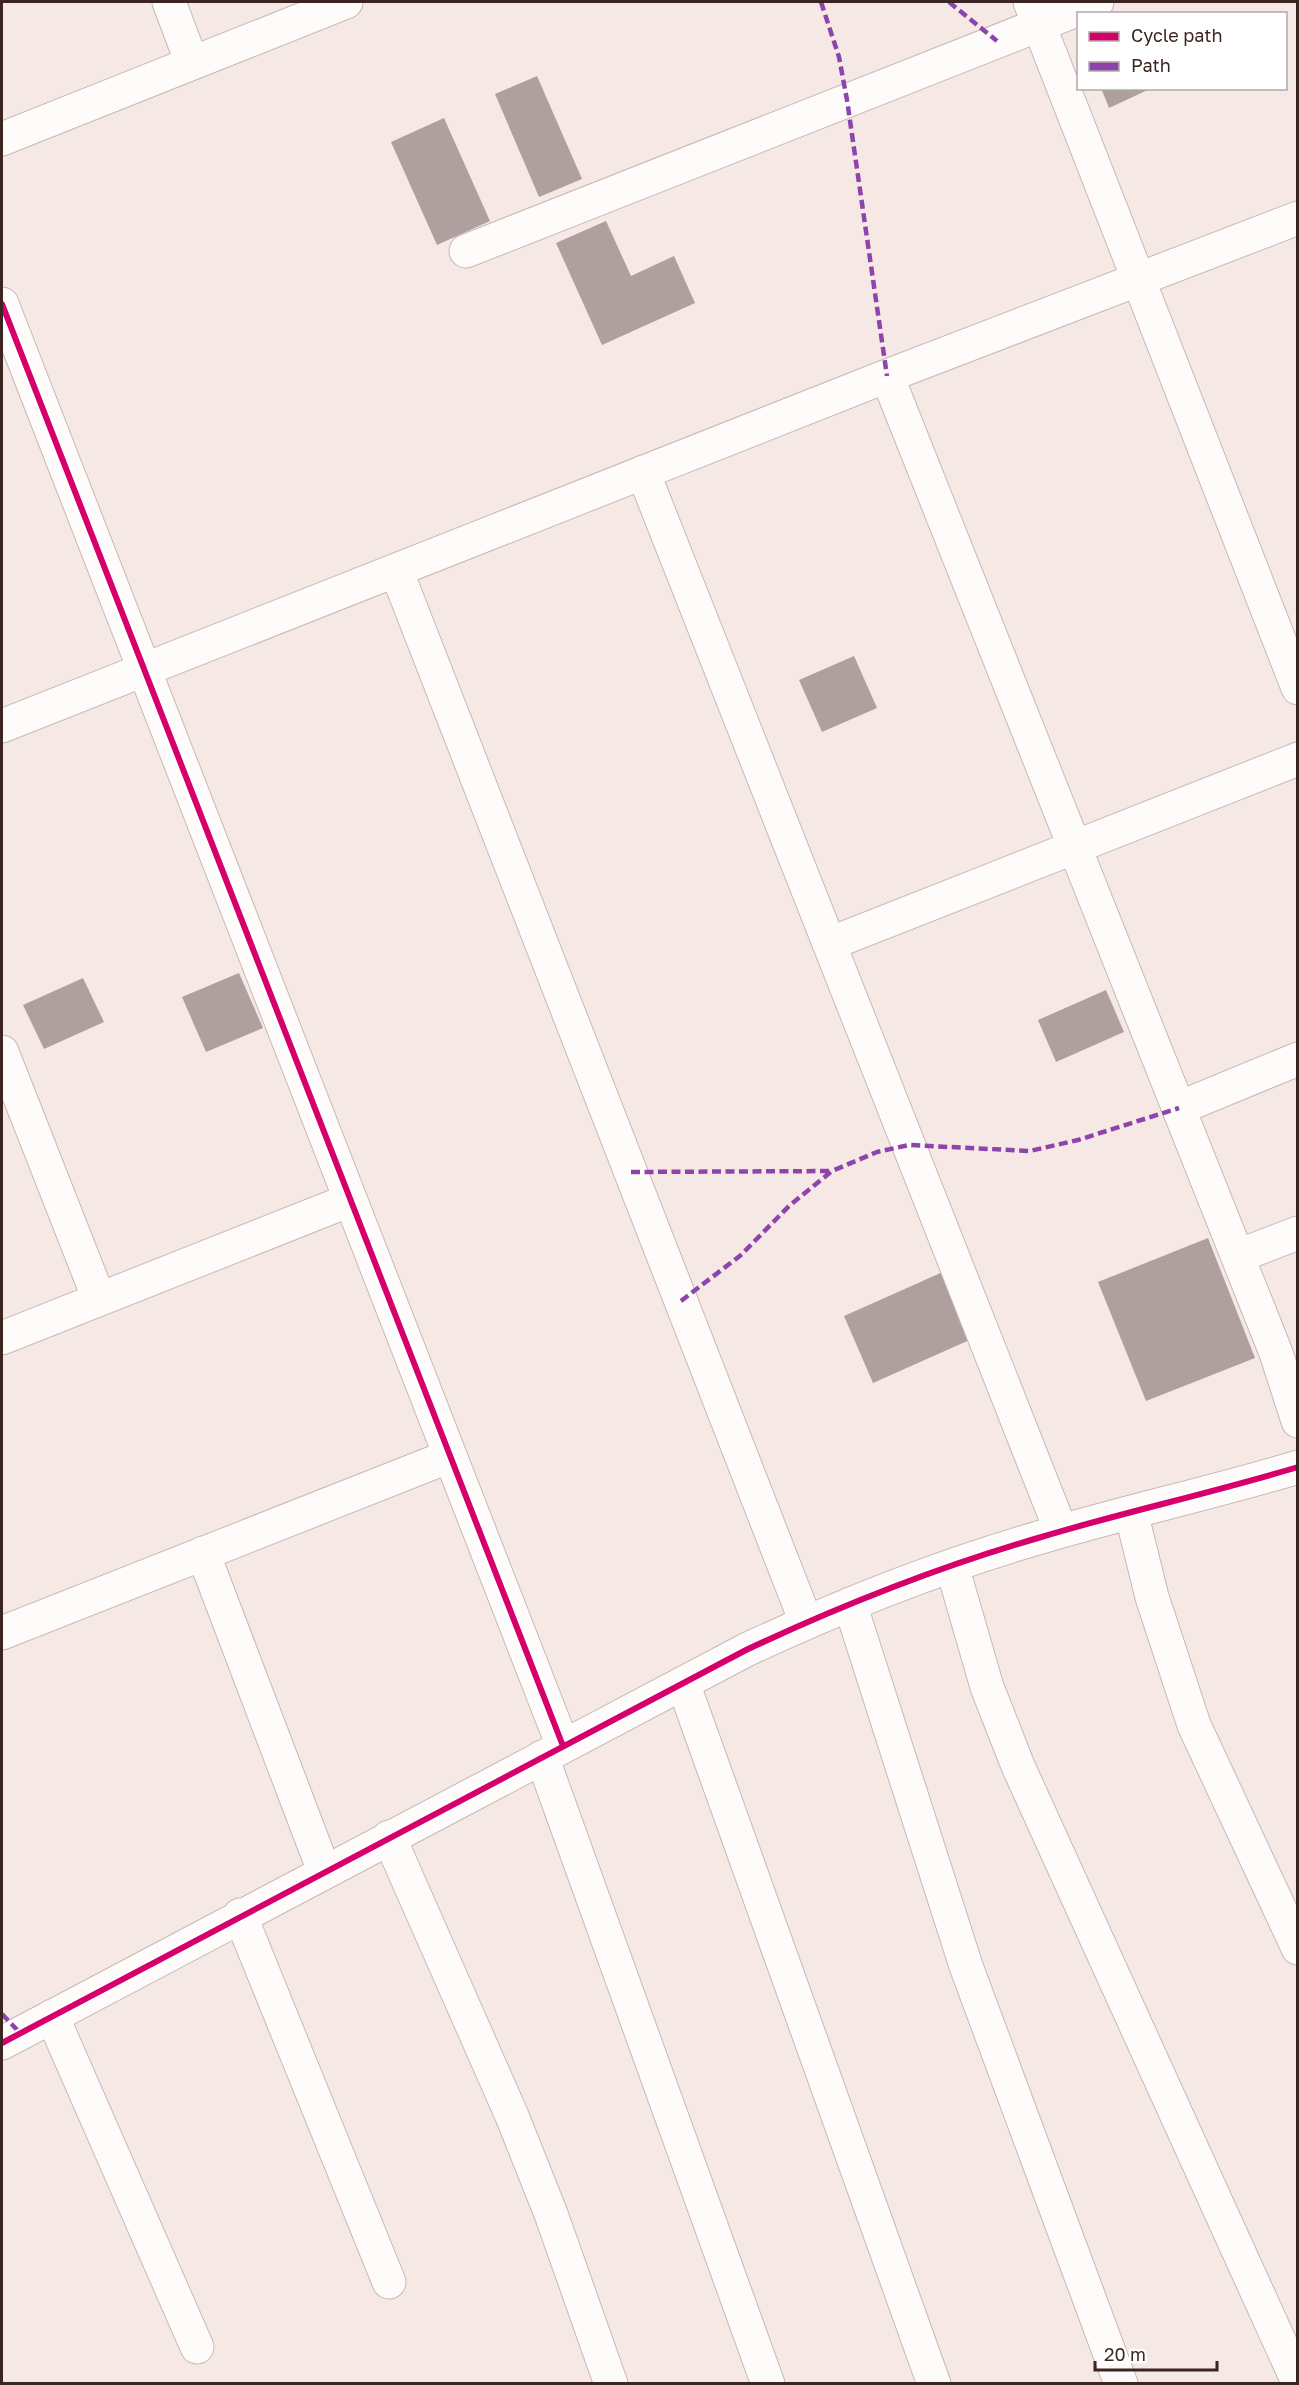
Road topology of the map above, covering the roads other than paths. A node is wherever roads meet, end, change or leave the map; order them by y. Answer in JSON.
{"nodes":[{"id":1,"x":169,"y":2,"type":"edge"},
{"id":2,"x":346,"y":2,"type":"edge"},
{"id":3,"x":1097,"y":2,"type":"edge"},
{"id":4,"x":1034,"y":13,"type":"edge"},
{"id":5,"x":192,"y":63,"type":"junction"},
{"id":6,"x":2,"y":139,"type":"edge"},
{"id":7,"x":1298,"y":218,"type":"edge"},
{"id":8,"x":466,"y":251,"type":"dead end"},
{"id":9,"x":1136,"y":280,"type":"junction"},
{"id":10,"x":2,"y":304,"type":"edge"},
{"id":11,"x":887,"y":376,"type":"junction"},
{"id":12,"x":643,"y":472,"type":"junction"},
{"id":13,"x":396,"y":570,"type":"junction"},
{"id":14,"x":144,"y":669,"type":"junction"},
{"id":15,"x":1298,"y":688,"type":"edge"},
{"id":16,"x":2,"y":726,"type":"edge"},
{"id":17,"x":1298,"y":759,"type":"edge"},
{"id":18,"x":1074,"y":846,"type":"junction"},
{"id":19,"x":829,"y":944,"type":"junction"},
{"id":20,"x":2,"y":1052,"type":"edge"},
{"id":21,"x":1298,"y":1059,"type":"edge"},
{"id":22,"x":1179,"y":1108,"type":"junction"},
{"id":23,"x":350,"y":1200,"type":"junction"},
{"id":24,"x":1298,"y":1233,"type":"edge"},
{"id":25,"x":1238,"y":1256,"type":"junction"},
{"id":26,"x":99,"y":1299,"type":"junction"},
{"id":27,"x":2,"y":1338,"type":"edge"},
{"id":28,"x":1298,"y":1421,"type":"edge"},
{"id":29,"x":450,"y":1456,"type":"junction"},
{"id":30,"x":1298,"y":1467,"type":"edge"},
{"id":31,"x":1131,"y":1512,"type":"junction"},
{"id":32,"x":1061,"y":1532,"type":"junction"},
{"id":33,"x":203,"y":1553,"type":"junction"},
{"id":34,"x":952,"y":1566,"type":"junction"},
{"id":35,"x":850,"y":1604,"type":"junction"},
{"id":36,"x":806,"y":1622,"type":"junction"},
{"id":37,"x":2,"y":1633,"type":"edge"},
{"id":38,"x":683,"y":1683,"type":"junction"},
{"id":39,"x":552,"y":1751,"type":"junction"},
{"id":40,"x":389,"y":1838,"type":"junction"},
{"id":41,"x":324,"y":1871,"type":"junction"},
{"id":42,"x":240,"y":1915,"type":"junction"},
{"id":43,"x":1298,"y":1948,"type":"edge"},
{"id":44,"x":52,"y":2016,"type":"junction"},
{"id":45,"x":2,"y":2043,"type":"edge"},
{"id":46,"x":388,"y":2282,"type":"dead end"},
{"id":47,"x":197,"y":2347,"type":"dead end"},
{"id":48,"x":1298,"y":2382,"type":"edge"},
{"id":49,"x":611,"y":2384,"type":"edge"},
{"id":50,"x":768,"y":2384,"type":"edge"},
{"id":51,"x":934,"y":2384,"type":"edge"},
{"id":52,"x":1121,"y":2384,"type":"edge"}],
"edges":[{"from":1,"to":5,"type":"street"},
{"from":2,"to":5,"type":"street"},
{"from":3,"to":4,"type":"street"},
{"from":4,"to":8,"type":"street"},
{"from":4,"to":9,"type":"street"},
{"from":5,"to":6,"type":"street"},
{"from":7,"to":9,"type":"street"},
{"from":9,"to":11,"type":"street"},
{"from":9,"to":15,"type":"street"},
{"from":10,"to":14,"type":"street"},
{"from":11,"to":12,"type":"street"},
{"from":11,"to":18,"type":"street"},
{"from":12,"to":13,"type":"street"},
{"from":12,"to":19,"type":"street"},
{"from":13,"to":14,"type":"street"},
{"from":13,"to":36,"type":"street"},
{"from":14,"to":16,"type":"street"},
{"from":14,"to":23,"type":"street"},
{"from":17,"to":18,"type":"street"},
{"from":18,"to":19,"type":"street"},
{"from":18,"to":22,"type":"street"},
{"from":19,"to":32,"type":"street"},
{"from":20,"to":26,"type":"street"},
{"from":21,"to":22,"type":"street"},
{"from":22,"to":25,"type":"street"},
{"from":23,"to":26,"type":"street"},
{"from":23,"to":29,"type":"street"},
{"from":24,"to":25,"type":"street"},
{"from":25,"to":28,"type":"street"},
{"from":26,"to":27,"type":"street"},
{"from":29,"to":33,"type":"street"},
{"from":29,"to":39,"type":"street"},
{"from":30,"to":31,"type":"street"},
{"from":31,"to":32,"type":"street"},
{"from":31,"to":43,"type":"street"},
{"from":32,"to":34,"type":"street"},
{"from":33,"to":37,"type":"street"},
{"from":33,"to":41,"type":"street"},
{"from":34,"to":35,"type":"street"},
{"from":34,"to":48,"type":"street"},
{"from":35,"to":36,"type":"street"},
{"from":35,"to":52,"type":"street"},
{"from":36,"to":38,"type":"street"},
{"from":38,"to":39,"type":"street"},
{"from":38,"to":51,"type":"street"},
{"from":39,"to":40,"type":"street"},
{"from":39,"to":50,"type":"street"},
{"from":40,"to":41,"type":"street"},
{"from":40,"to":49,"type":"street"},
{"from":41,"to":42,"type":"street"},
{"from":42,"to":44,"type":"street"},
{"from":42,"to":46,"type":"street"},
{"from":44,"to":45,"type":"street"},
{"from":44,"to":47,"type":"street"}]}
